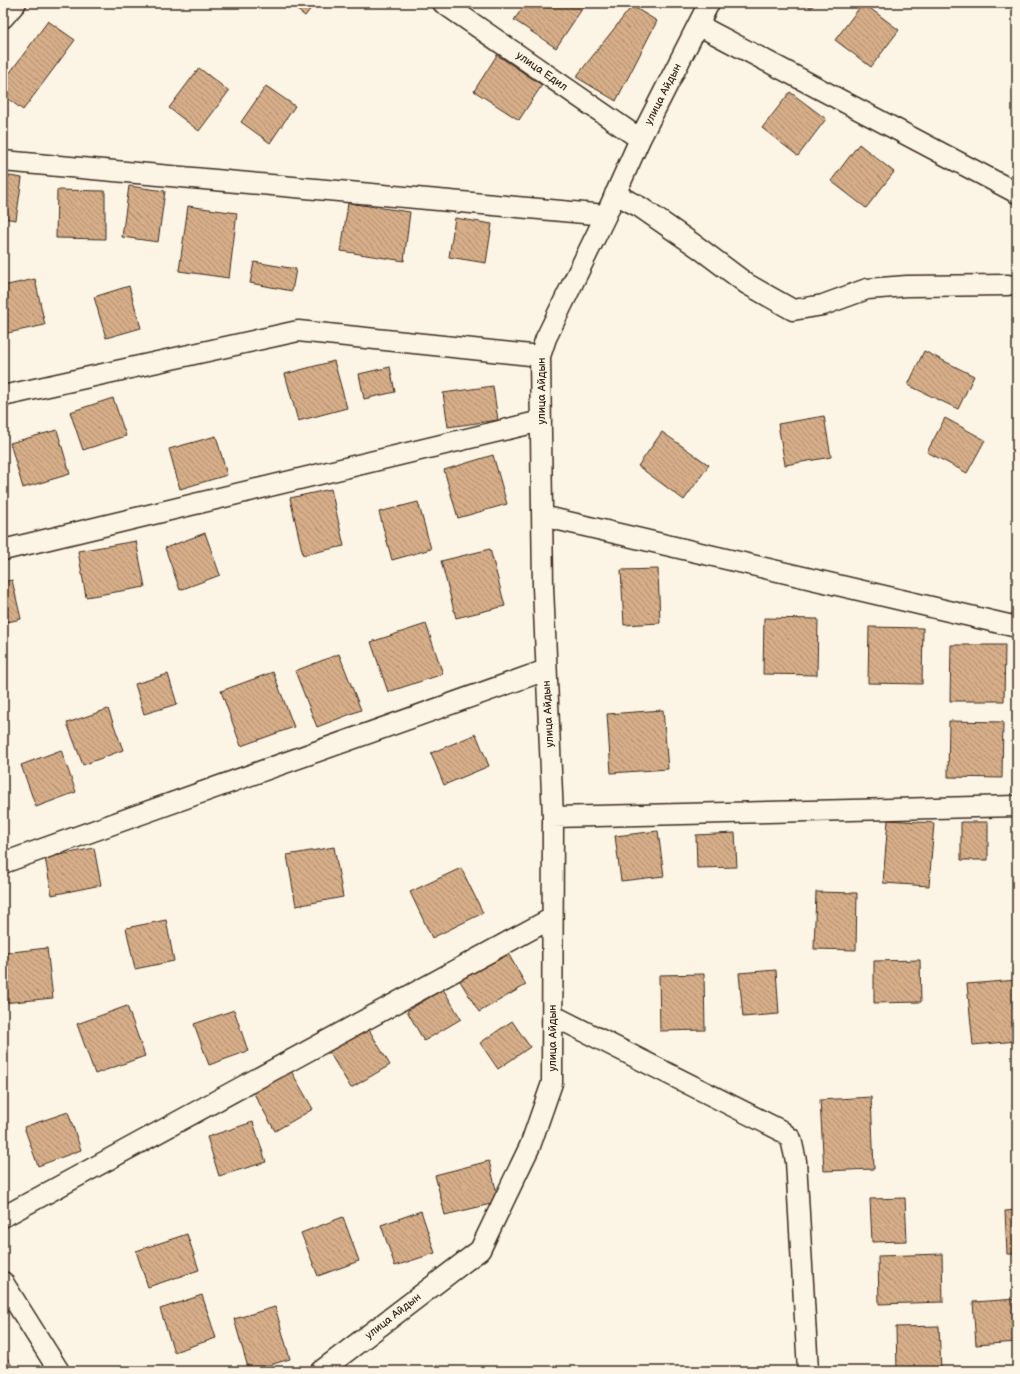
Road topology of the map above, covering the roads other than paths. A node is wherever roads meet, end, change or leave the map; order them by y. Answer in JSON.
{"nodes":[{"id":1,"x":16,"y":3,"type":"edge"},
{"id":2,"x":444,"y":3,"type":"edge"},
{"id":3,"x":709,"y":3,"type":"edge"},
{"id":4,"x":3,"y":18,"type":"edge"},
{"id":5,"x":698,"y":25,"type":"junction"},
{"id":6,"x":640,"y":139,"type":"junction"},
{"id":7,"x":3,"y":160,"type":"edge"},
{"id":8,"x":1017,"y":193,"type":"edge"},
{"id":9,"x":615,"y":194,"type":"junction"},
{"id":10,"x":606,"y":215,"type":"junction"},
{"id":11,"x":1008,"y":285,"type":"dead end"},
{"id":12,"x":540,"y":356,"type":"junction"},
{"id":13,"x":3,"y":396,"type":"edge"},
{"id":14,"x":541,"y":421,"type":"junction"},
{"id":15,"x":542,"y":516,"type":"junction"},
{"id":16,"x":3,"y":550,"type":"edge"},
{"id":17,"x":1017,"y":627,"type":"edge"},
{"id":18,"x":546,"y":670,"type":"junction"},
{"id":19,"x":1017,"y":806,"type":"edge"},
{"id":20,"x":553,"y":817,"type":"junction"},
{"id":21,"x":3,"y":863,"type":"edge"},
{"id":22,"x":552,"y":918,"type":"junction"},
{"id":23,"x":552,"y":1015,"type":"junction"},
{"id":24,"x":3,"y":1217,"type":"edge"},
{"id":25,"x":3,"y":1282,"type":"edge"},
{"id":26,"x":60,"y":1371,"type":"edge"},
{"id":27,"x":322,"y":1371,"type":"edge"},
{"id":28,"x":808,"y":1371,"type":"edge"}],
"edges":[{"from":1,"to":4,"type":"street"},
{"from":2,"to":6,"type":"street","name":"улица Едил"},
{"from":3,"to":5,"type":"street","name":"улица Айдын"},
{"from":5,"to":6,"type":"street","name":"улица Айдын"},
{"from":5,"to":8,"type":"street"},
{"from":6,"to":9,"type":"street","name":"улица Айдын"},
{"from":7,"to":10,"type":"street"},
{"from":9,"to":10,"type":"street","name":"улица Айдын"},
{"from":9,"to":11,"type":"street"},
{"from":10,"to":12,"type":"street","name":"улица Айдын"},
{"from":12,"to":13,"type":"street"},
{"from":12,"to":14,"type":"street","name":"улица Айдын"},
{"from":14,"to":15,"type":"street","name":"улица Айдын"},
{"from":14,"to":16,"type":"street"},
{"from":15,"to":17,"type":"street"},
{"from":15,"to":18,"type":"street","name":"улица Айдын"},
{"from":18,"to":20,"type":"street","name":"улица Айдын"},
{"from":18,"to":21,"type":"street"},
{"from":19,"to":20,"type":"street"},
{"from":20,"to":22,"type":"street","name":"улица Айдын"},
{"from":22,"to":23,"type":"street","name":"улица Айдын"},
{"from":22,"to":24,"type":"street"},
{"from":23,"to":27,"type":"street","name":"улица Айдын"},
{"from":23,"to":28,"type":"street"},
{"from":25,"to":26,"type":"street"}]}
